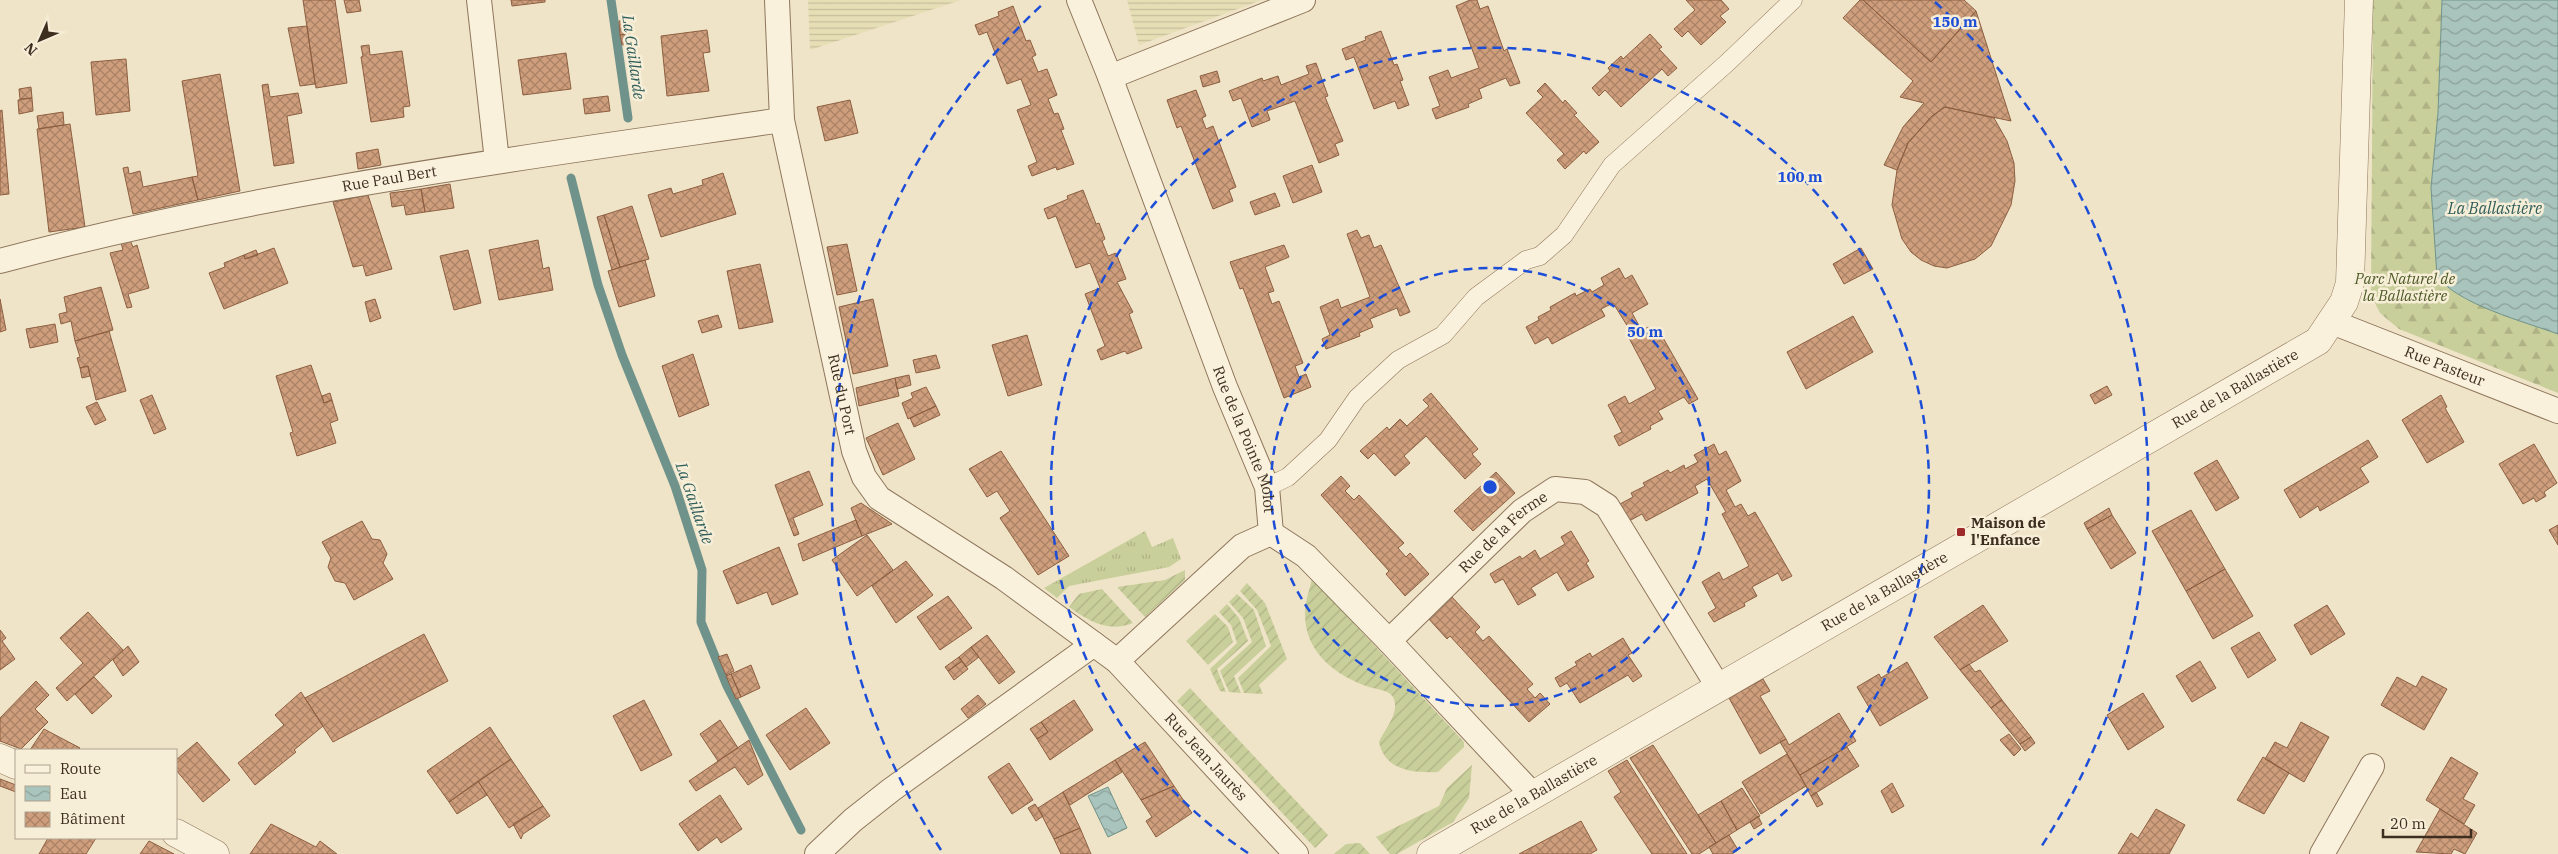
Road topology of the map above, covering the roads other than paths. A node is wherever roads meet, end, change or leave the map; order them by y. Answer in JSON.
{"nodes":[{"id":1,"x":479,"y":0,"type":"edge"},
{"id":2,"x":777,"y":0,"type":"edge"},
{"id":3,"x":1079,"y":0,"type":"edge"},
{"id":4,"x":1303,"y":0,"type":"edge"},
{"id":5,"x":1793,"y":0,"type":"edge"},
{"id":6,"x":2359,"y":0,"type":"edge"},
{"id":7,"x":1110,"y":77,"type":"junction"},
{"id":8,"x":782,"y":120,"type":"junction"},
{"id":9,"x":497,"y":162,"type":"junction"},
{"id":10,"x":0,"y":261,"type":"edge"},
{"id":11,"x":2332,"y":322,"type":"junction"},
{"id":12,"x":2558,"y":411,"type":"edge"},
{"id":13,"x":1267,"y":488,"type":"junction"},
{"id":14,"x":1271,"y":533,"type":"junction"},
{"id":15,"x":1389,"y":641,"type":"junction"},
{"id":16,"x":1094,"y":644,"type":"junction"},
{"id":17,"x":1117,"y":661,"type":"junction"},
{"id":18,"x":1719,"y":688,"type":"junction"},
{"id":19,"x":0,"y":758,"type":"edge"},
{"id":20,"x":15,"y":765,"type":"edge"},
{"id":21,"x":2372,"y":766,"type":"dead end"},
{"id":22,"x":1533,"y":795,"type":"junction"},
{"id":23,"x":178,"y":834,"type":"edge"},
{"id":24,"x":215,"y":854,"type":"edge"},
{"id":25,"x":817,"y":854,"type":"edge"},
{"id":26,"x":1296,"y":854,"type":"edge"},
{"id":27,"x":1431,"y":854,"type":"edge"},
{"id":28,"x":2322,"y":854,"type":"edge"}],
"edges":[{"from":1,"to":9,"type":"street"},
{"from":2,"to":8,"type":"street","name":"Rue du Port"},
{"from":3,"to":7,"type":"street","name":"Rue de la Pointe Molot"},
{"from":4,"to":7,"type":"street"},
{"from":5,"to":13,"type":"street"},
{"from":6,"to":11,"type":"street","name":"Rue de la Ballastière"},
{"from":7,"to":13,"type":"street","name":"Rue de la Pointe Molot"},
{"from":8,"to":9,"type":"street","name":"Rue Paul Bert"},
{"from":8,"to":16,"type":"street","name":"Rue du Port"},
{"from":9,"to":10,"type":"street","name":"Rue Paul Bert"},
{"from":11,"to":12,"type":"street","name":"Rue Pasteur"},
{"from":11,"to":18,"type":"street","name":"Rue de la Ballastière"},
{"from":13,"to":14,"type":"street","name":"Rue de la Pointe Molot"},
{"from":14,"to":15,"type":"street","name":"Rue de la Pointe Molot"},
{"from":14,"to":17,"type":"street"},
{"from":15,"to":18,"type":"street","name":"Rue de la Ferme"},
{"from":15,"to":22,"type":"street","name":"Rue de la Pointe Molot"},
{"from":16,"to":17,"type":"street","name":"Rue du Port"},
{"from":16,"to":25,"type":"street"},
{"from":17,"to":26,"type":"street","name":"Rue Jean Jaurès"},
{"from":18,"to":22,"type":"street","name":"Rue de la Ballastière"},
{"from":19,"to":20,"type":"street"},
{"from":21,"to":28,"type":"street"},
{"from":22,"to":27,"type":"street","name":"Rue de la Ballastière"},
{"from":23,"to":24,"type":"street"}]}
